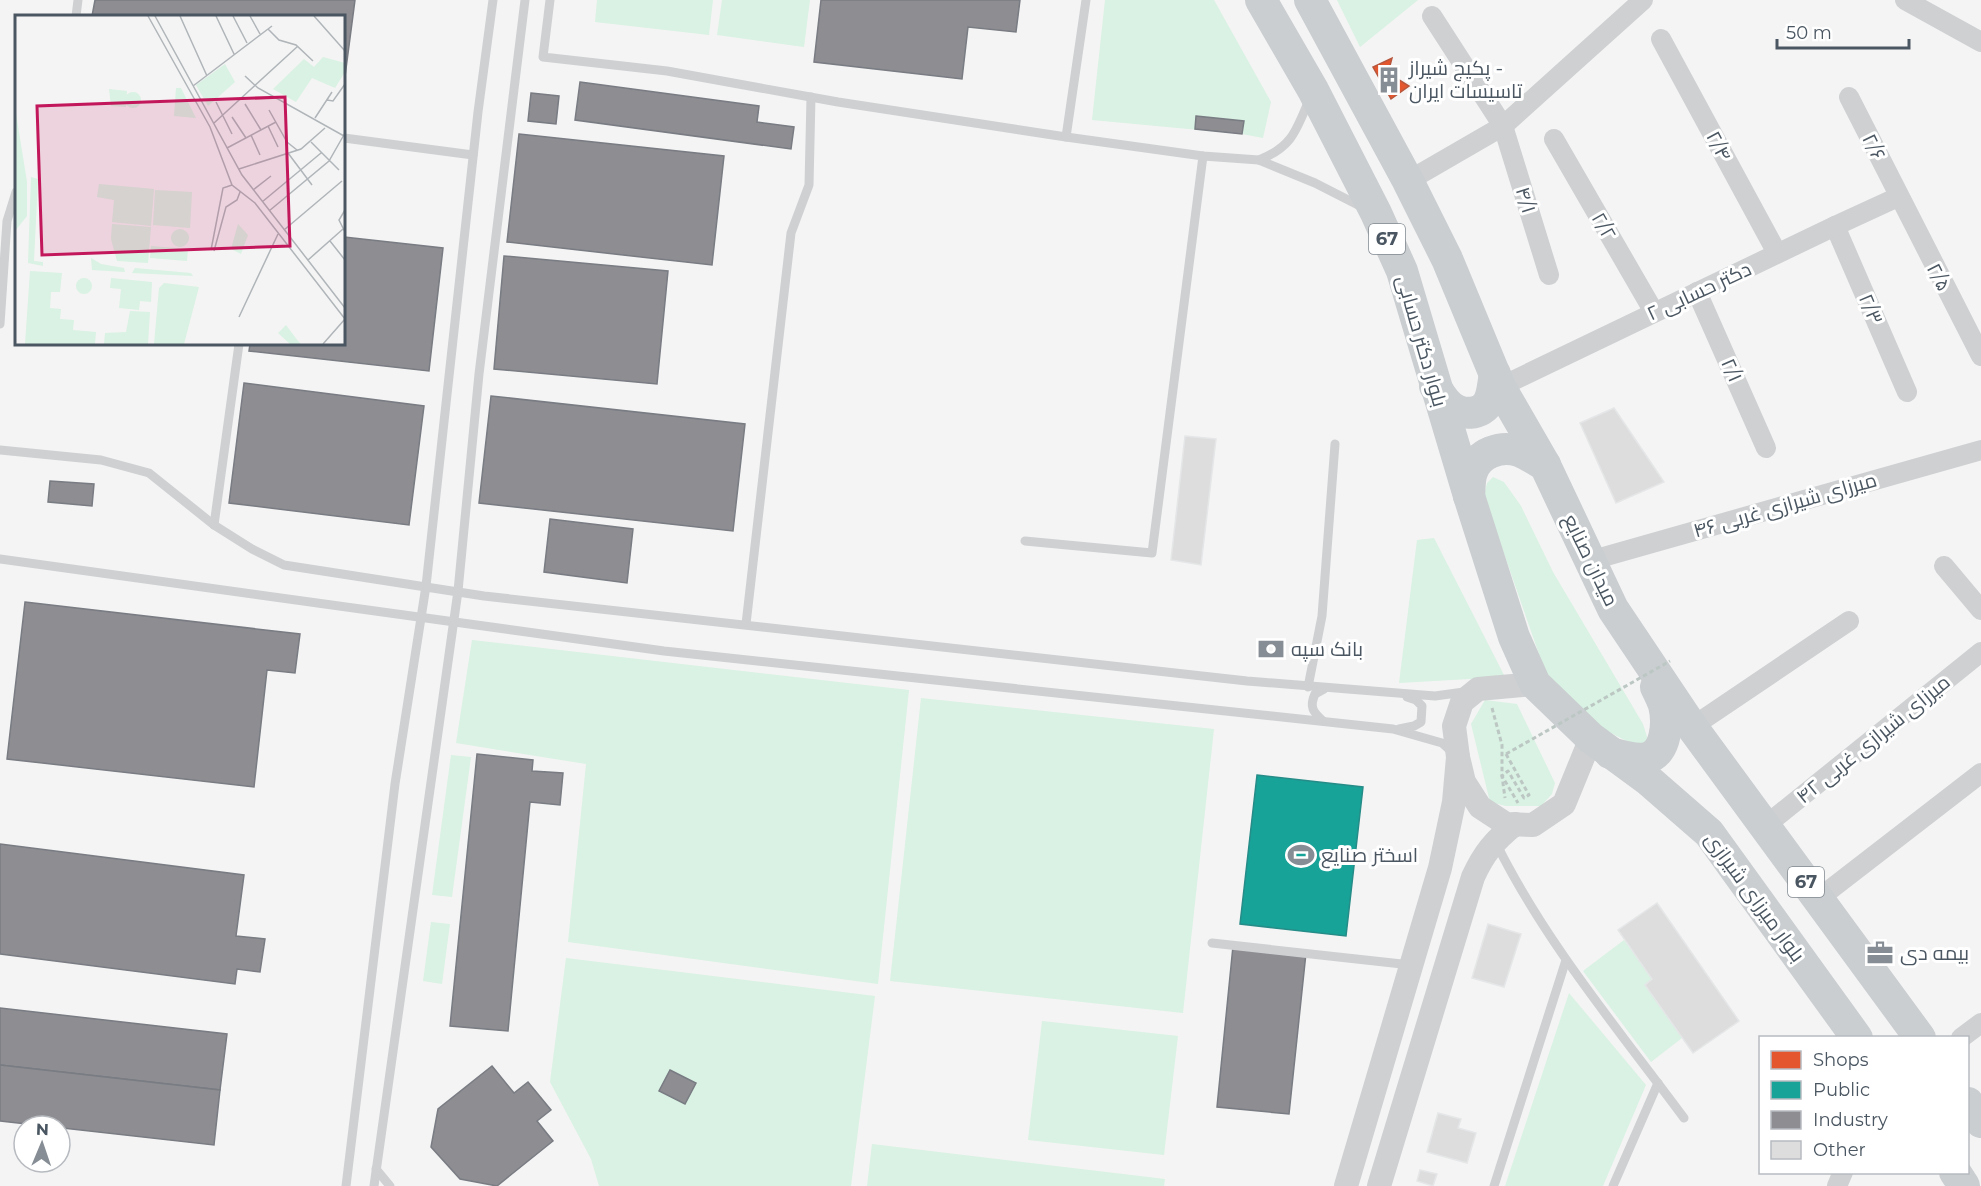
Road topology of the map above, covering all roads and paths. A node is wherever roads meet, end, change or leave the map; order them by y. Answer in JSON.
{"nodes":[{"id":1,"x":78,"y":0,"type":"edge"},
{"id":2,"x":493,"y":0,"type":"edge"},
{"id":3,"x":525,"y":0,"type":"edge"},
{"id":4,"x":550,"y":0,"type":"edge"},
{"id":5,"x":1086,"y":0,"type":"edge"},
{"id":6,"x":1261,"y":0,"type":"edge"},
{"id":7,"x":1310,"y":0,"type":"edge"},
{"id":8,"x":1643,"y":0,"type":"edge"},
{"id":9,"x":1905,"y":0,"type":"edge"},
{"id":10,"x":1622,"y":7,"type":"edge"},
{"id":11,"x":76,"y":15,"type":"edge"},
{"id":12,"x":1432,"y":16,"type":"dead end"},
{"id":13,"x":1661,"y":39,"type":"dead end"},
{"id":14,"x":1981,"y":42,"type":"edge"},
{"id":15,"x":1313,"y":90,"type":"junction"},
{"id":16,"x":812,"y":97,"type":"junction"},
{"id":17,"x":1849,"y":98,"type":"dead end"},
{"id":18,"x":1503,"y":126,"type":"junction"},
{"id":19,"x":1066,"y":137,"type":"junction"},
{"id":20,"x":345,"y":138,"type":"edge"},
{"id":21,"x":1554,"y":139,"type":"dead end"},
{"id":22,"x":473,"y":155,"type":"junction"},
{"id":23,"x":1203,"y":156,"type":"junction"},
{"id":24,"x":1259,"y":160,"type":"junction"},
{"id":25,"x":1408,"y":181,"type":"junction"},
{"id":26,"x":15,"y":195,"type":"edge"},
{"id":27,"x":1898,"y":197,"type":"junction"},
{"id":28,"x":1427,"y":220,"type":"junction"},
{"id":29,"x":1382,"y":226,"type":"junction"},
{"id":30,"x":1834,"y":226,"type":"junction"},
{"id":31,"x":1777,"y":253,"type":"junction"},
{"id":32,"x":1549,"y":275,"type":"dead end"},
{"id":33,"x":1697,"y":292,"type":"junction"},
{"id":34,"x":1654,"y":312,"type":"junction"},
{"id":35,"x":0,"y":324,"type":"edge"},
{"id":36,"x":239,"y":345,"type":"edge"},
{"id":37,"x":1981,"y":356,"type":"edge"},
{"id":38,"x":1498,"y":380,"type":"junction"},
{"id":39,"x":1435,"y":385,"type":"junction"},
{"id":40,"x":1907,"y":392,"type":"dead end"},
{"id":41,"x":1335,"y":444,"type":"dead end"},
{"id":42,"x":1766,"y":448,"type":"dead end"},
{"id":43,"x":0,"y":450,"type":"edge"},
{"id":44,"x":1981,"y":450,"type":"edge"},
{"id":45,"x":1545,"y":465,"type":"junction"},
{"id":46,"x":1469,"y":496,"type":"junction"},
{"id":47,"x":214,"y":525,"type":"junction"},
{"id":48,"x":1025,"y":541,"type":"dead end"},
{"id":49,"x":0,"y":559,"type":"edge"},
{"id":50,"x":1589,"y":561,"type":"junction"},
{"id":51,"x":1944,"y":566,"type":"dead end"},
{"id":52,"x":426,"y":586,"type":"junction"},
{"id":53,"x":458,"y":591,"type":"junction"},
{"id":54,"x":1981,"y":610,"type":"edge"},
{"id":55,"x":420,"y":617,"type":"junction"},
{"id":56,"x":453,"y":621,"type":"junction"},
{"id":57,"x":1849,"y":621,"type":"dead end"},
{"id":58,"x":746,"y":624,"type":"junction"},
{"id":59,"x":1981,"y":652,"type":"edge"},
{"id":60,"x":1656,"y":658,"type":"junction"},
{"id":61,"x":1535,"y":684,"type":"junction"},
{"id":62,"x":1308,"y":687,"type":"junction"},
{"id":63,"x":1324,"y":689,"type":"junction"},
{"id":64,"x":1482,"y":689,"type":"junction"},
{"id":65,"x":1398,"y":694,"type":"junction"},
{"id":66,"x":1323,"y":721,"type":"junction"},
{"id":67,"x":1692,"y":727,"type":"junction"},
{"id":68,"x":1396,"y":730,"type":"junction"},
{"id":69,"x":1599,"y":745,"type":"junction"},
{"id":70,"x":1458,"y":757,"type":"junction"},
{"id":71,"x":1981,"y":773,"type":"edge"},
{"id":72,"x":1502,"y":776,"type":"junction"},
{"id":73,"x":1513,"y":812,"type":"junction"},
{"id":74,"x":1765,"y":826,"type":"junction"},
{"id":75,"x":1495,"y":840,"type":"junction"},
{"id":76,"x":1818,"y":899,"type":"junction"},
{"id":77,"x":1212,"y":942,"type":"dead end"},
{"id":78,"x":1566,"y":960,"type":"junction"},
{"id":79,"x":1411,"y":965,"type":"junction"},
{"id":80,"x":1981,"y":1023,"type":"edge"},
{"id":81,"x":1856,"y":1036,"type":"edge"},
{"id":82,"x":1919,"y":1036,"type":"edge"},
{"id":83,"x":1964,"y":1036,"type":"edge"},
{"id":84,"x":1658,"y":1083,"type":"junction"},
{"id":85,"x":1969,"y":1104,"type":"edge"},
{"id":86,"x":1684,"y":1118,"type":"dead end"},
{"id":87,"x":1981,"y":1122,"type":"edge"},
{"id":88,"x":376,"y":1169,"type":"junction"},
{"id":89,"x":346,"y":1186,"type":"edge"},
{"id":90,"x":374,"y":1186,"type":"edge"},
{"id":91,"x":390,"y":1186,"type":"edge"},
{"id":92,"x":1346,"y":1186,"type":"edge"},
{"id":93,"x":1378,"y":1186,"type":"edge"},
{"id":94,"x":1494,"y":1186,"type":"edge"},
{"id":95,"x":1613,"y":1186,"type":"edge"}],
"edges":[{"from":1,"to":11,"type":"lane"},
{"from":2,"to":22,"type":"lane"},
{"from":3,"to":53,"type":"lane"},
{"from":4,"to":16,"type":"lane"},
{"from":5,"to":19,"type":"lane"},
{"from":6,"to":15,"type":"main road","name":"بلوار دکتر حسابی","number":"67"},
{"from":7,"to":25,"type":"main road","number":"67"},
{"from":8,"to":10,"type":"street"},
{"from":9,"to":14,"type":"street"},
{"from":10,"to":18,"type":"street"},
{"from":12,"to":18,"type":"street","name":"۴/۱"},
{"from":13,"to":31,"type":"street","name":"۲/۴"},
{"from":15,"to":24,"type":"lane"},
{"from":15,"to":29,"type":"main road","name":"بلوار دکتر حسابی","number":"67"},
{"from":16,"to":19,"type":"lane"},
{"from":16,"to":58,"type":"lane"},
{"from":17,"to":27,"type":"street","name":"۲/۶"},
{"from":18,"to":25,"type":"street"},
{"from":18,"to":32,"type":"street","name":"۴/۱"},
{"from":19,"to":23,"type":"lane"},
{"from":20,"to":22,"type":"lane"},
{"from":21,"to":34,"type":"street","name":"۲/۲"},
{"from":22,"to":52,"type":"lane"},
{"from":23,"to":24,"type":"lane"},
{"from":23,"to":48,"type":"lane"},
{"from":24,"to":29,"type":"lane"},
{"from":25,"to":28,"type":"main road","number":"67"},
{"from":26,"to":35,"type":"lane"},
{"from":27,"to":30,"type":"street","name":"دکتر حسابی ۲"},
{"from":27,"to":37,"type":"street","name":"۲/۵"},
{"from":28,"to":29,"type":"main road"},
{"from":28,"to":38,"type":"main road","number":"67"},
{"from":29,"to":39,"type":"main road","name":"بلوار دکتر حسابی","number":"67"},
{"from":30,"to":31,"type":"street","name":"دکتر حسابی ۲"},
{"from":30,"to":40,"type":"street","name":"۲/۳"},
{"from":31,"to":33,"type":"street","name":"دکتر حسابی ۲"},
{"from":33,"to":34,"type":"street","name":"دکتر حسابی ۲"},
{"from":33,"to":42,"type":"street","name":"۲/۱"},
{"from":34,"to":38,"type":"street","name":"دکتر حسابی ۲"},
{"from":36,"to":47,"type":"lane"},
{"from":38,"to":39,"type":"main road"},
{"from":38,"to":45,"type":"main road","name":"میدان صنایع","number":"67"},
{"from":39,"to":46,"type":"main road","name":"بلوار دکتر حسابی","number":"67"},
{"from":41,"to":62,"type":"lane"},
{"from":43,"to":47,"type":"lane"},
{"from":44,"to":50,"type":"street","name":"میرزای شیرازی غربی ۴۶"},
{"from":45,"to":46,"type":"main road"},
{"from":45,"to":50,"type":"main road","name":"میدان صنایع","number":"67"},
{"from":46,"to":61,"type":"main road","number":"67"},
{"from":47,"to":52,"type":"lane"},
{"from":49,"to":55,"type":"lane"},
{"from":50,"to":60,"type":"main road","name":"میدان صنایع","number":"67"},
{"from":51,"to":54,"type":"street"},
{"from":52,"to":53,"type":"lane"},
{"from":52,"to":55,"type":"lane"},
{"from":53,"to":56,"type":"lane"},
{"from":53,"to":58,"type":"lane"},
{"from":55,"to":56,"type":"lane"},
{"from":55,"to":89,"type":"lane"},
{"from":56,"to":66,"type":"lane"},
{"from":56,"to":88,"type":"lane"},
{"from":57,"to":67,"type":"street"},
{"from":58,"to":62,"type":"lane"},
{"from":59,"to":74,"type":"street","name":"میرزای شیرازی غربی ۴۲"},
{"from":60,"to":67,"type":"main road","name":"میدان صنایع","number":"67"},
{"from":60,"to":69,"type":"main road"},
{"from":60,"to":72,"type":"path","bridge":true},
{"from":61,"to":64,"type":"street"},
{"from":61,"to":69,"type":"main road","number":"67"},
{"from":62,"to":63,"type":"lane"},
{"from":63,"to":65,"type":"lane"},
{"from":63,"to":66,"type":"lane"},
{"from":64,"to":65,"type":"lane"},
{"from":64,"to":70,"type":"street"},
{"from":64,"to":72,"type":"path"},
{"from":65,"to":68,"type":"lane"},
{"from":66,"to":68,"type":"lane"},
{"from":67,"to":74,"type":"main road","number":"67"},
{"from":68,"to":70,"type":"lane"},
{"from":69,"to":73,"type":"street"},
{"from":69,"to":81,"type":"main road","name":"بلوار میرزای شیرازی","number":"67"},
{"from":70,"to":73,"type":"street"},
{"from":70,"to":79,"type":"street"},
{"from":71,"to":76,"type":"street"},
{"from":72,"to":73,"type":"path"},
{"from":72,"to":73,"type":"path"},
{"from":73,"to":75,"type":"street"},
{"from":74,"to":76,"type":"main road","number":"67"},
{"from":75,"to":78,"type":"lane"},
{"from":75,"to":93,"type":"street"},
{"from":76,"to":82,"type":"main road","number":"67"},
{"from":77,"to":79,"type":"lane"},
{"from":78,"to":84,"type":"lane"},
{"from":78,"to":94,"type":"lane"},
{"from":79,"to":92,"type":"street"},
{"from":80,"to":83,"type":"street"},
{"from":84,"to":86,"type":"lane"},
{"from":84,"to":95,"type":"lane"},
{"from":85,"to":87,"type":"main road"},
{"from":88,"to":90,"type":"lane"},
{"from":88,"to":91,"type":"lane"}]}
